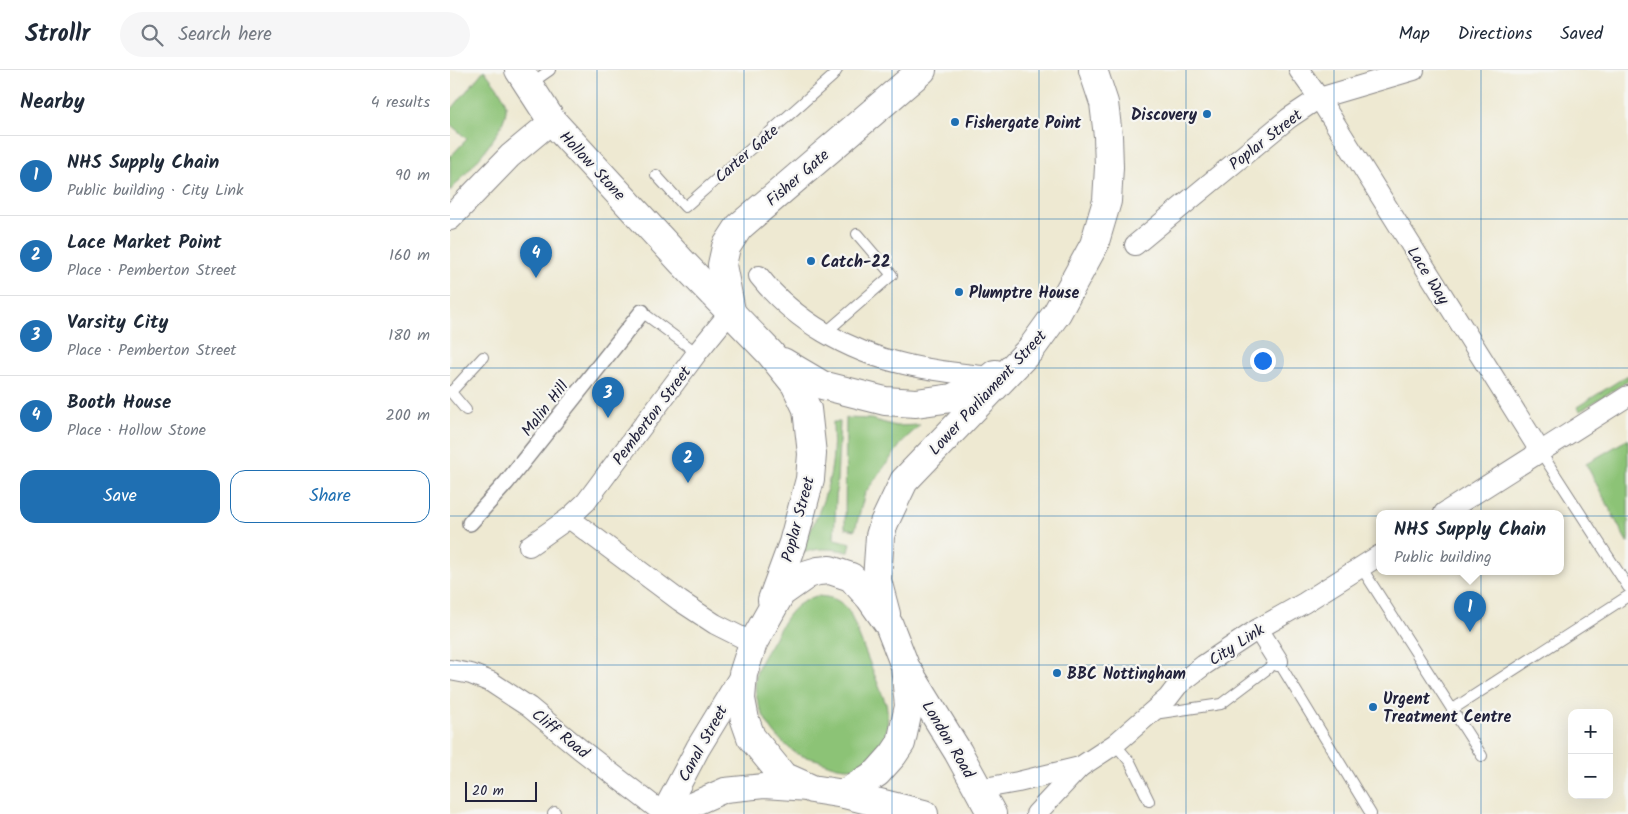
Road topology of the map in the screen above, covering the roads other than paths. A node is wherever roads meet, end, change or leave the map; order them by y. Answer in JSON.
{"nodes":[{"id":1,"x":837,"y":70,"type":"edge"},
{"id":2,"x":1093,"y":70,"type":"edge"},
{"id":3,"x":1300,"y":70,"type":"edge"},
{"id":4,"x":1414,"y":70,"type":"edge"},
{"id":5,"x":532,"y":75,"type":"edge"},
{"id":6,"x":907,"y":75,"type":"edge"},
{"id":7,"x":1319,"y":98,"type":"junction"},
{"id":8,"x":552,"y":121,"type":"junction"},
{"id":9,"x":656,"y":175,"type":"dead end"},
{"id":10,"x":450,"y":218,"type":"edge"},
{"id":11,"x":857,"y":234,"type":"dead end"},
{"id":12,"x":1135,"y":246,"type":"dead end"},
{"id":13,"x":759,"y":276,"type":"dead end"},
{"id":14,"x":731,"y":311,"type":"junction"},
{"id":15,"x":642,"y":312,"type":"joint"},
{"id":16,"x":825,"y":333,"type":"junction"},
{"id":17,"x":1031,"y":349,"type":"junction"},
{"id":18,"x":697,"y":353,"type":"junction"},
{"id":19,"x":770,"y":353,"type":"junction"},
{"id":20,"x":483,"y":357,"type":"dead end"},
{"id":21,"x":991,"y":377,"type":"junction"},
{"id":22,"x":451,"y":391,"type":"edge"},
{"id":23,"x":1628,"y":396,"type":"edge"},
{"id":24,"x":466,"y":410,"type":"dead end"},
{"id":25,"x":1540,"y":451,"type":"junction"},
{"id":26,"x":1449,"y":510,"type":"edge"},
{"id":27,"x":569,"y":518,"type":"junction"},
{"id":28,"x":470,"y":523,"type":"dead end"},
{"id":29,"x":529,"y":546,"type":"dead end"},
{"id":30,"x":1376,"y":558,"type":"edge"},
{"id":31,"x":1361,"y":567,"type":"junction"},
{"id":32,"x":1628,"y":587,"type":"edge"},
{"id":33,"x":1628,"y":596,"type":"edge"},
{"id":34,"x":889,"y":625,"type":"junction"},
{"id":35,"x":1258,"y":629,"type":"junction"},
{"id":36,"x":757,"y":636,"type":"junction"},
{"id":37,"x":1278,"y":661,"type":"junction"},
{"id":38,"x":905,"y":666,"type":"junction"},
{"id":39,"x":450,"y":670,"type":"edge"},
{"id":40,"x":743,"y":674,"type":"junction"},
{"id":41,"x":1453,"y":709,"type":"junction"},
{"id":42,"x":1149,"y":715,"type":"junction"},
{"id":43,"x":1115,"y":744,"type":"junction"},
{"id":44,"x":1482,"y":756,"type":"dead end"},
{"id":45,"x":1080,"y":767,"type":"junction"},
{"id":46,"x":812,"y":789,"type":"junction"},
{"id":47,"x":979,"y":789,"type":"junction"},
{"id":48,"x":844,"y":794,"type":"junction"},
{"id":49,"x":1149,"y":800,"type":"dead end"},
{"id":50,"x":667,"y":814,"type":"edge"},
{"id":51,"x":924,"y":814,"type":"edge"},
{"id":52,"x":992,"y":814,"type":"edge"},
{"id":53,"x":1036,"y":814,"type":"edge"},
{"id":54,"x":1372,"y":814,"type":"edge"}],
"edges":[{"from":1,"to":9,"type":"lane","name":"Carter Gate"},
{"from":2,"to":17,"type":"main road","name":"Lower Parliament Street"},
{"from":3,"to":7,"type":"street","name":"Lace Way"},
{"from":4,"to":7,"type":"street","name":"Poplar Street"},
{"from":5,"to":8,"type":"main road"},
{"from":6,"to":14,"type":"main road","name":"Fisher Gate"},
{"from":7,"to":12,"type":"street","name":"Poplar Street"},
{"from":7,"to":25,"type":"street","name":"Lace Way"},
{"from":8,"to":10,"type":"street","name":"Hollow Stone"},
{"from":8,"to":14,"type":"main road","name":"Hollow Stone"},
{"from":11,"to":16,"type":"lane"},
{"from":13,"to":16,"type":"street"},
{"from":14,"to":18,"type":"street","name":"Pemberton Street"},
{"from":14,"to":19,"type":"main road","name":"Poplar Street"},
{"from":15,"to":18,"type":"lane"},
{"from":15,"to":28,"type":"street","name":"Malin Hill"},
{"from":16,"to":21,"type":"street"},
{"from":17,"to":21,"type":"main road"},
{"from":17,"to":34,"type":"main road","name":"Lower Parliament Street"},
{"from":18,"to":27,"type":"street","name":"Pemberton Street"},
{"from":19,"to":21,"type":"main road"},
{"from":19,"to":36,"type":"main road","name":"Poplar Street"},
{"from":20,"to":22,"type":"lane"},
{"from":22,"to":24,"type":"lane"},
{"from":23,"to":25,"type":"street"},
{"from":25,"to":26,"type":"street"},
{"from":25,"to":32,"type":"lane"},
{"from":27,"to":29,"type":"street","name":"Pemberton Street"},
{"from":27,"to":36,"type":"street"},
{"from":30,"to":31,"type":"street","name":"City Link"},
{"from":31,"to":35,"type":"street","name":"City Link"},
{"from":31,"to":41,"type":"lane"},
{"from":33,"to":41,"type":"lane"},
{"from":34,"to":36,"type":"main road"},
{"from":34,"to":38,"type":"main road"},
{"from":35,"to":37,"type":"street"},
{"from":35,"to":42,"type":"street","name":"City Link"},
{"from":36,"to":40,"type":"main road"},
{"from":37,"to":42,"type":"lane"},
{"from":37,"to":54,"type":"lane"},
{"from":38,"to":47,"type":"main road","name":"London Road"},
{"from":38,"to":48,"type":"main road"},
{"from":39,"to":50,"type":"street","name":"Cliff Road"},
{"from":40,"to":46,"type":"main road"},
{"from":40,"to":50,"type":"street","name":"Canal Street"},
{"from":41,"to":44,"type":"lane"},
{"from":42,"to":43,"type":"street","name":"City Link"},
{"from":43,"to":45,"type":"street","name":"City Link"},
{"from":43,"to":49,"type":"lane"},
{"from":45,"to":47,"type":"street","name":"City Link"},
{"from":45,"to":53,"type":"street","name":"City Link"},
{"from":46,"to":48,"type":"main road"},
{"from":46,"to":50,"type":"street","name":"Canal Street"},
{"from":47,"to":52,"type":"main road","name":"London Road"},
{"from":48,"to":51,"type":"main road"}]}
